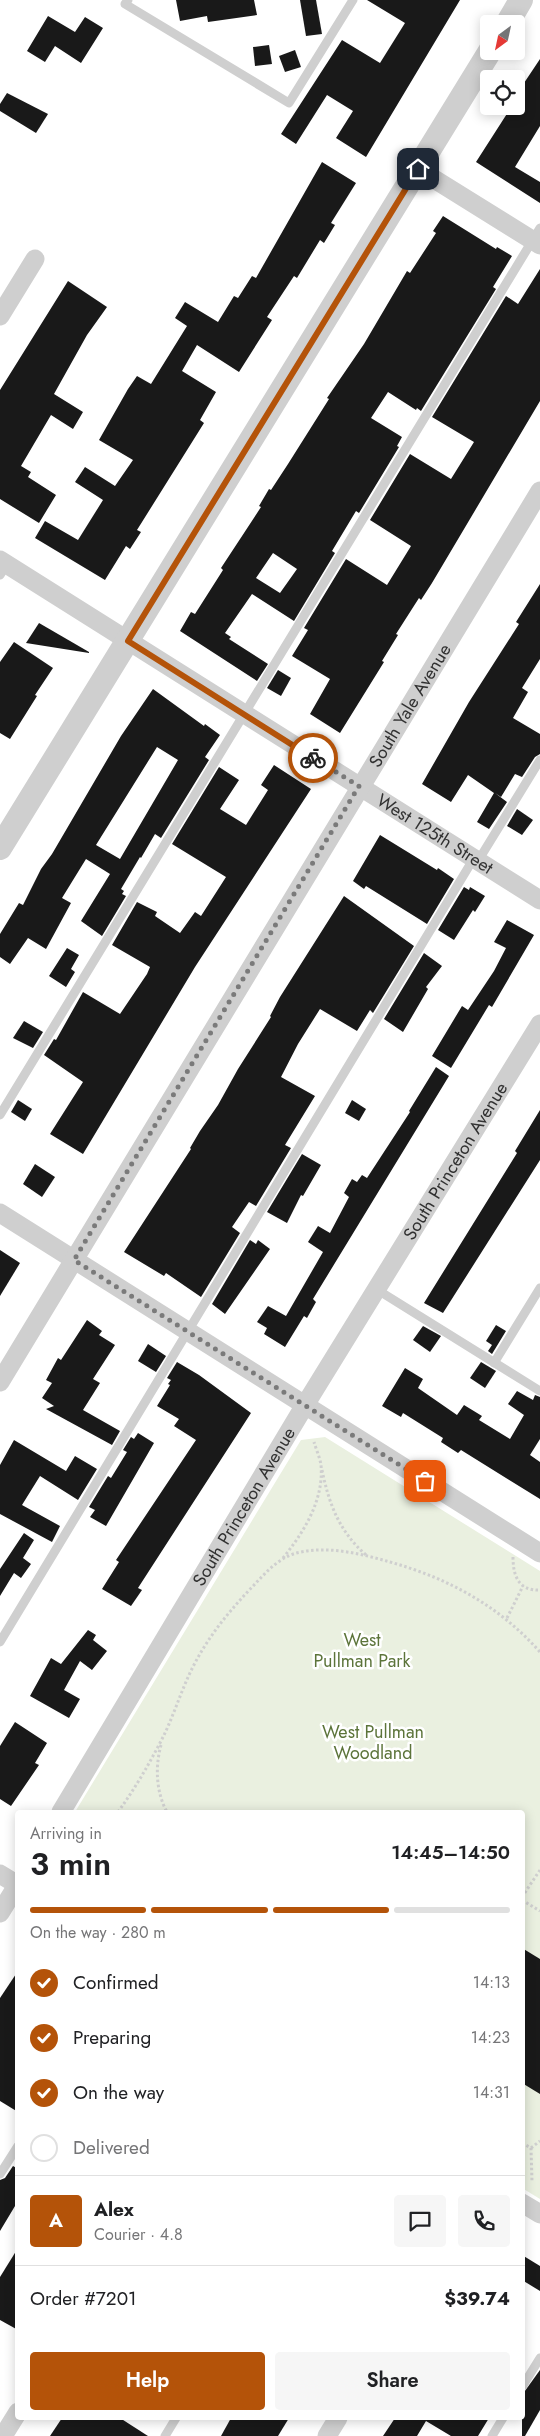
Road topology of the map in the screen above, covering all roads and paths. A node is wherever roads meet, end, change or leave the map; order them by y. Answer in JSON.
{"nodes":[{"id":1,"x":128,"y":0,"type":"edge"},
{"id":2,"x":352,"y":0,"type":"edge"},
{"id":3,"x":521,"y":0,"type":"edge"},
{"id":4,"x":512,"y":15,"type":"edge"},
{"id":5,"x":485,"y":60,"type":"edge"},
{"id":6,"x":418,"y":169,"type":"junction"},
{"id":7,"x":538,"y":238,"type":"edge"},
{"id":8,"x":35,"y":259,"type":"dead end"},
{"id":9,"x":0,"y":316,"type":"edge"},
{"id":10,"x":540,"y":491,"type":"edge"},
{"id":11,"x":2,"y":566,"type":"edge"},
{"id":12,"x":128,"y":641,"type":"junction"},
{"id":13,"x":244,"y":714,"type":"junction"},
{"id":14,"x":540,"y":760,"type":"edge"},
{"id":15,"x":359,"y":786,"type":"junction"},
{"id":16,"x":0,"y":848,"type":"edge"},
{"id":17,"x":476,"y":860,"type":"junction"},
{"id":18,"x":540,"y":900,"type":"edge"},
{"id":19,"x":540,"y":1024,"type":"edge"},
{"id":20,"x":0,"y":1115,"type":"edge"},
{"id":21,"x":0,"y":1214,"type":"edge"},
{"id":22,"x":74,"y":1260,"type":"junction"},
{"id":23,"x":540,"y":1288,"type":"edge"},
{"id":24,"x":376,"y":1289,"type":"junction"},
{"id":25,"x":188,"y":1332,"type":"junction"},
{"id":26,"x":494,"y":1362,"type":"junction"},
{"id":27,"x":0,"y":1382,"type":"edge"},
{"id":28,"x":540,"y":1391,"type":"edge"},
{"id":29,"x":305,"y":1405,"type":"junction"},
{"id":30,"x":314,"y":1442,"type":"dead end"},
{"id":31,"x":321,"y":1464,"type":"junction"},
{"id":32,"x":540,"y":1552,"type":"edge"},
{"id":33,"x":367,"y":1556,"type":"junction"},
{"id":34,"x":512,"y":1556,"type":"dead end"},
{"id":35,"x":282,"y":1559,"type":"junction"},
{"id":36,"x":523,"y":1586,"type":"junction"},
{"id":37,"x":540,"y":1590,"type":"edge"},
{"id":38,"x":507,"y":1618,"type":"junction"},
{"id":39,"x":0,"y":1642,"type":"edge"},
{"id":40,"x":540,"y":1652,"type":"edge"},
{"id":41,"x":162,"y":1740,"type":"junction"},
{"id":42,"x":62,"y":1810,"type":"edge"},
{"id":43,"x":119,"y":1810,"type":"edge"},
{"id":44,"x":166,"y":1810,"type":"edge"},
{"id":45,"x":540,"y":1870,"type":"edge"},
{"id":46,"x":0,"y":1874,"type":"edge"},
{"id":47,"x":15,"y":1884,"type":"edge"},
{"id":48,"x":15,"y":1888,"type":"edge"},
{"id":49,"x":525,"y":1894,"type":"edge"},
{"id":50,"x":525,"y":1901,"type":"edge"},
{"id":51,"x":540,"y":1911,"type":"edge"},
{"id":52,"x":0,"y":1913,"type":"edge"},
{"id":53,"x":540,"y":2141,"type":"edge"},
{"id":54,"x":525,"y":2145,"type":"edge"},
{"id":55,"x":531,"y":2148,"type":"junction"},
{"id":56,"x":15,"y":2151,"type":"edge"},
{"id":57,"x":0,"y":2174,"type":"edge"},
{"id":58,"x":532,"y":2181,"type":"dead end"},
{"id":59,"x":525,"y":2205,"type":"edge"},
{"id":60,"x":540,"y":2214,"type":"edge"},
{"id":61,"x":540,"y":2358,"type":"edge"},
{"id":62,"x":525,"y":2382,"type":"edge"},
{"id":63,"x":15,"y":2417,"type":"edge"},
{"id":64,"x":175,"y":2420,"type":"edge"},
{"id":65,"x":337,"y":2420,"type":"edge"},
{"id":66,"x":503,"y":2420,"type":"edge"},
{"id":67,"x":3,"y":2436,"type":"edge"},
{"id":68,"x":165,"y":2436,"type":"edge"},
{"id":69,"x":327,"y":2436,"type":"edge"},
{"id":70,"x":492,"y":2436,"type":"edge"}],
"edges":[{"from":1,"to":2,"type":"lane"},
{"from":3,"to":4,"type":"street"},
{"from":5,"to":6,"type":"street"},
{"from":6,"to":7,"type":"street"},
{"from":6,"to":12,"type":"street"},
{"from":7,"to":13,"type":"lane"},
{"from":8,"to":9,"type":"street"},
{"from":10,"to":15,"type":"street","name":"South Yale Avenue"},
{"from":11,"to":12,"type":"street","name":"West 125th Street"},
{"from":12,"to":13,"type":"street","name":"West 125th Street"},
{"from":12,"to":16,"type":"street"},
{"from":13,"to":15,"type":"street","name":"West 125th Street"},
{"from":13,"to":20,"type":"lane"},
{"from":14,"to":17,"type":"lane"},
{"from":15,"to":17,"type":"street","name":"West 125th Street"},
{"from":15,"to":22,"type":"street","name":"South Yale Avenue"},
{"from":17,"to":18,"type":"street","name":"West 125th Street"},
{"from":17,"to":25,"type":"lane"},
{"from":19,"to":24,"type":"street","name":"South Princeton Avenue"},
{"from":21,"to":22,"type":"street"},
{"from":22,"to":25,"type":"street"},
{"from":22,"to":27,"type":"street","name":"South Yale Avenue"},
{"from":23,"to":26,"type":"lane"},
{"from":24,"to":26,"type":"lane"},
{"from":24,"to":29,"type":"street","name":"South Princeton Avenue"},
{"from":25,"to":29,"type":"street"},
{"from":25,"to":39,"type":"lane"},
{"from":26,"to":28,"type":"lane"},
{"from":29,"to":32,"type":"street"},
{"from":29,"to":42,"type":"street","name":"South Princeton Avenue"},
{"from":30,"to":31,"type":"path"},
{"from":31,"to":33,"type":"path"},
{"from":31,"to":35,"type":"path"},
{"from":33,"to":35,"type":"path"},
{"from":33,"to":38,"type":"path"},
{"from":34,"to":36,"type":"path"},
{"from":35,"to":41,"type":"path"},
{"from":36,"to":37,"type":"path"},
{"from":36,"to":38,"type":"path"},
{"from":38,"to":40,"type":"path"},
{"from":41,"to":43,"type":"path"},
{"from":41,"to":44,"type":"path"},
{"from":45,"to":49,"type":"path"},
{"from":46,"to":47,"type":"street"},
{"from":48,"to":52,"type":"street"},
{"from":50,"to":51,"type":"path"},
{"from":53,"to":55,"type":"path"},
{"from":54,"to":55,"type":"path"},
{"from":55,"to":58,"type":"path"},
{"from":56,"to":57,"type":"lane"},
{"from":59,"to":60,"type":"street"},
{"from":61,"to":62,"type":"lane"},
{"from":63,"to":67,"type":"street"},
{"from":64,"to":68,"type":"lane"},
{"from":65,"to":69,"type":"street"},
{"from":66,"to":70,"type":"lane"}]}
